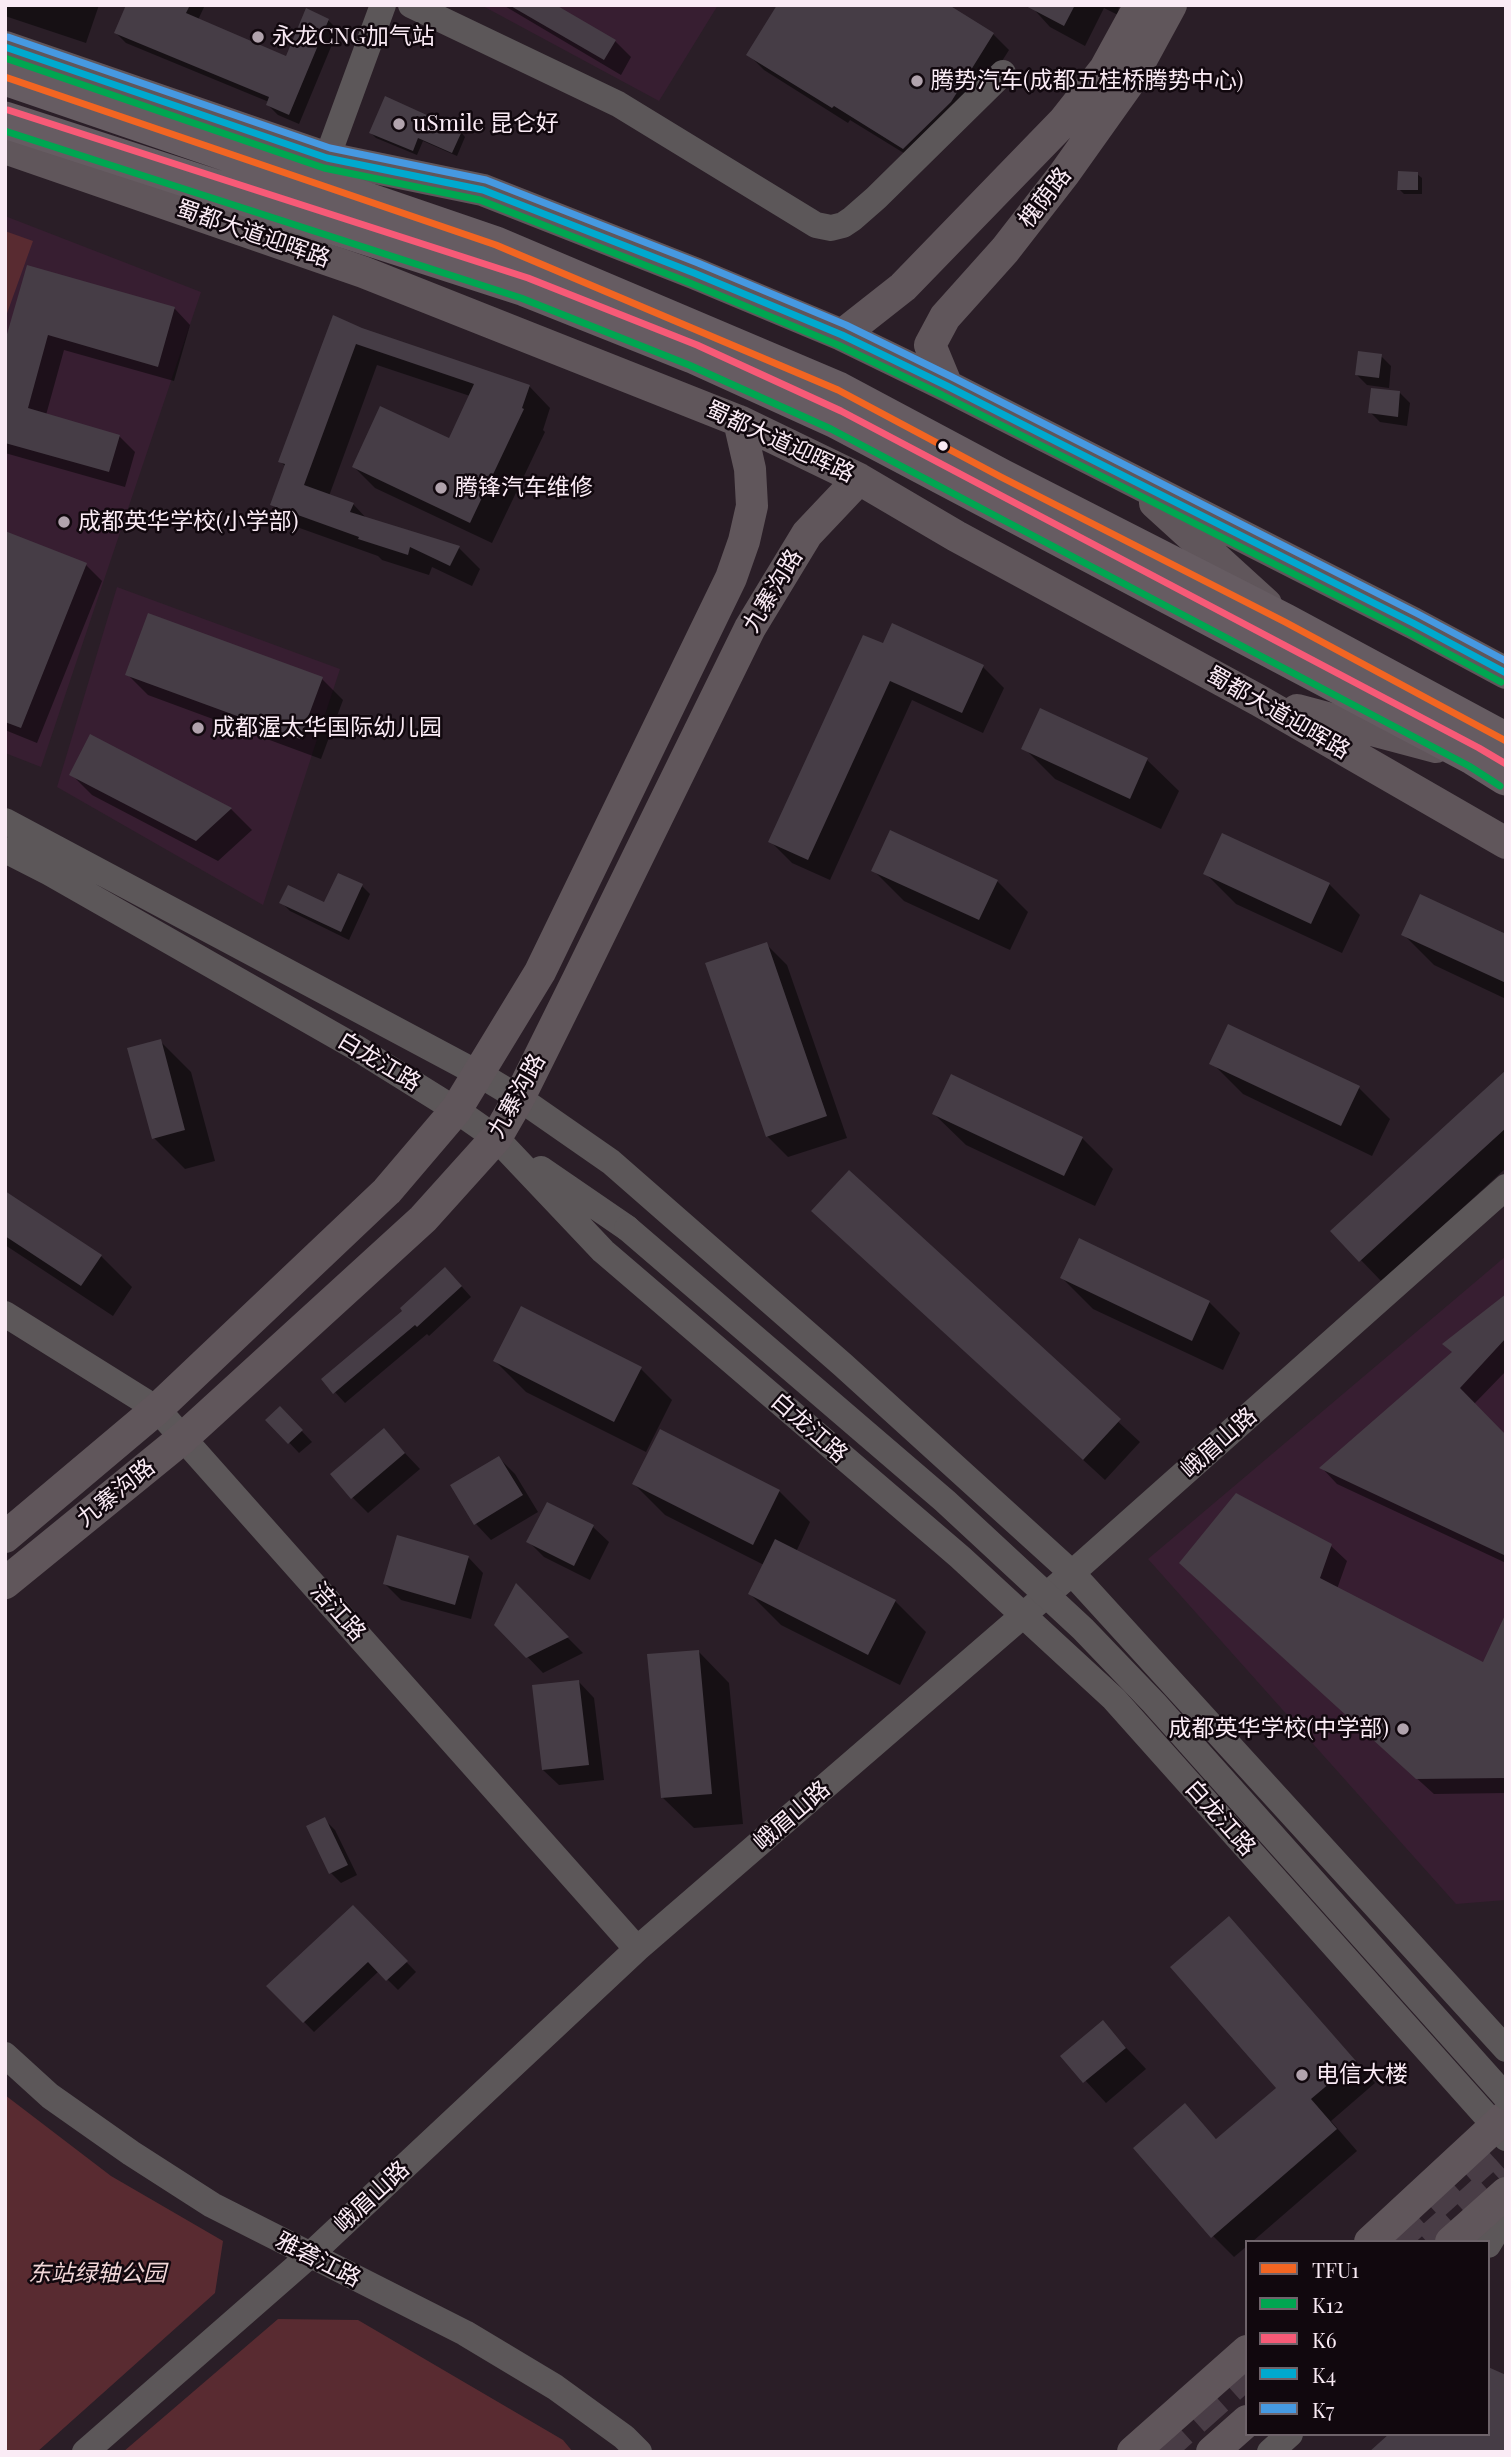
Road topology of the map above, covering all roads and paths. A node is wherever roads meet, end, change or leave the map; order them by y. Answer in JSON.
{"nodes":[{"id":1,"x":383,"y":5,"type":"edge"},
{"id":2,"x":411,"y":5,"type":"edge"},
{"id":3,"x":1140,"y":5,"type":"edge"},
{"id":4,"x":1171,"y":5,"type":"edge"},
{"id":5,"x":5,"y":47,"type":"edge"},
{"id":6,"x":1003,"y":73,"type":"dead end"},
{"id":7,"x":5,"y":77,"type":"edge"},
{"id":8,"x":5,"y":120,"type":"edge"},
{"id":9,"x":5,"y":148,"type":"edge"},
{"id":10,"x":327,"y":158,"type":"junction"},
{"id":11,"x":842,"y":335,"type":"junction"},
{"id":12,"x":947,"y":386,"type":"junction"},
{"id":13,"x":739,"y":421,"type":"junction"},
{"id":14,"x":1124,"y":475,"type":"junction"},
{"id":15,"x":859,"y":479,"type":"junction"},
{"id":16,"x":1286,"y":622,"type":"junction"},
{"id":17,"x":1506,"y":673,"type":"edge"},
{"id":18,"x":1258,"y":700,"type":"junction"},
{"id":19,"x":1497,"y":762,"type":"edge"},
{"id":20,"x":5,"y":821,"type":"edge"},
{"id":21,"x":1506,"y":843,"type":"edge"},
{"id":22,"x":5,"y":850,"type":"edge"},
{"id":23,"x":479,"y":1074,"type":"junction"},
{"id":24,"x":519,"y":1098,"type":"junction"},
{"id":25,"x":456,"y":1110,"type":"junction"},
{"id":26,"x":496,"y":1139,"type":"junction"},
{"id":27,"x":1506,"y":1187,"type":"edge"},
{"id":28,"x":5,"y":1314,"type":"edge"},
{"id":29,"x":157,"y":1409,"type":"junction"},
{"id":30,"x":183,"y":1438,"type":"junction"},
{"id":31,"x":5,"y":1536,"type":"edge"},
{"id":32,"x":1072,"y":1573,"type":"junction"},
{"id":33,"x":5,"y":1583,"type":"edge"},
{"id":34,"x":1024,"y":1615,"type":"junction"},
{"id":35,"x":637,"y":1950,"type":"junction"},
{"id":36,"x":1506,"y":2049,"type":"edge"},
{"id":37,"x":5,"y":2055,"type":"edge"},
{"id":38,"x":1503,"y":2120,"type":"edge"},
{"id":39,"x":1506,"y":2193,"type":"edge"},
{"id":40,"x":1506,"y":2215,"type":"edge"},
{"id":41,"x":1372,"y":2240,"type":"edge"},
{"id":42,"x":1453,"y":2240,"type":"edge"},
{"id":43,"x":1490,"y":2242,"type":"edge"},
{"id":44,"x":309,"y":2256,"type":"junction"},
{"id":45,"x":1245,"y":2353,"type":"edge"},
{"id":46,"x":1245,"y":2423,"type":"edge"},
{"id":47,"x":1288,"y":2436,"type":"edge"},
{"id":48,"x":85,"y":2452,"type":"edge"},
{"id":49,"x":639,"y":2452,"type":"edge"},
{"id":50,"x":1133,"y":2452,"type":"edge"},
{"id":51,"x":1212,"y":2452,"type":"edge"},
{"id":52,"x":1270,"y":2452,"type":"edge"}],
"edges":[{"from":1,"to":10,"type":"street"},
{"from":2,"to":6,"type":"street"},
{"from":3,"to":11,"type":"main road","name":"槐荫路"},
{"from":4,"to":12,"type":"main road","name":"槐荫路"},
{"from":5,"to":10,"type":"main road"},
{"from":7,"to":16,"type":"highway"},
{"from":8,"to":19,"type":"highway","name":"蜀都大道迎晖路"},
{"from":9,"to":13,"type":"main road","name":"蜀都大道迎晖路"},
{"from":10,"to":11,"type":"main road"},
{"from":11,"to":12,"type":"main road"},
{"from":12,"to":14,"type":"main road"},
{"from":13,"to":15,"type":"main road","name":"蜀都大道迎晖路"},
{"from":13,"to":23,"type":"main road","name":"九寨沟路"},
{"from":14,"to":16,"type":"main road"},
{"from":14,"to":17,"type":"main road"},
{"from":15,"to":18,"type":"main road","name":"蜀都大道迎晖路"},
{"from":15,"to":24,"type":"main road","name":"九寨沟路"},
{"from":16,"to":19,"type":"highway"},
{"from":18,"to":19,"type":"main road"},
{"from":18,"to":21,"type":"main road","name":"蜀都大道迎晖路"},
{"from":20,"to":23,"type":"street","name":"白龙江路"},
{"from":22,"to":25,"type":"street","name":"白龙江路"},
{"from":23,"to":24,"type":"street","name":"白龙江路"},
{"from":23,"to":25,"type":"main road","name":"九寨沟路"},
{"from":24,"to":26,"type":"main road","name":"九寨沟路"},
{"from":24,"to":32,"type":"street","name":"白龙江路"},
{"from":25,"to":26,"type":"street","name":"白龙江路"},
{"from":25,"to":29,"type":"main road","name":"九寨沟路"},
{"from":26,"to":30,"type":"main road","name":"九寨沟路"},
{"from":26,"to":34,"type":"street","name":"白龙江路"},
{"from":26,"to":38,"type":"street","bridge":true},
{"from":27,"to":32,"type":"street","name":"峨眉山路"},
{"from":28,"to":29,"type":"street","name":"涪江路"},
{"from":29,"to":30,"type":"street","name":"涪江路"},
{"from":29,"to":31,"type":"main road","name":"九寨沟路"},
{"from":30,"to":33,"type":"main road","name":"九寨沟路"},
{"from":30,"to":35,"type":"street","name":"涪江路"},
{"from":32,"to":34,"type":"street","name":"峨眉山路"},
{"from":32,"to":36,"type":"street","name":"白龙江路"},
{"from":34,"to":35,"type":"street","name":"峨眉山路"},
{"from":34,"to":38,"type":"street","name":"白龙江路"},
{"from":35,"to":44,"type":"street","name":"峨眉山路"},
{"from":37,"to":44,"type":"street","name":"雅砻江路"},
{"from":38,"to":41,"type":"main road"},
{"from":39,"to":42,"type":"main road"},
{"from":40,"to":43,"type":"street"},
{"from":44,"to":48,"type":"street","name":"峨眉山路"},
{"from":44,"to":49,"type":"street","name":"雅砻江路"},
{"from":45,"to":50,"type":"main road"},
{"from":46,"to":51,"type":"main road"},
{"from":47,"to":52,"type":"street"}]}
